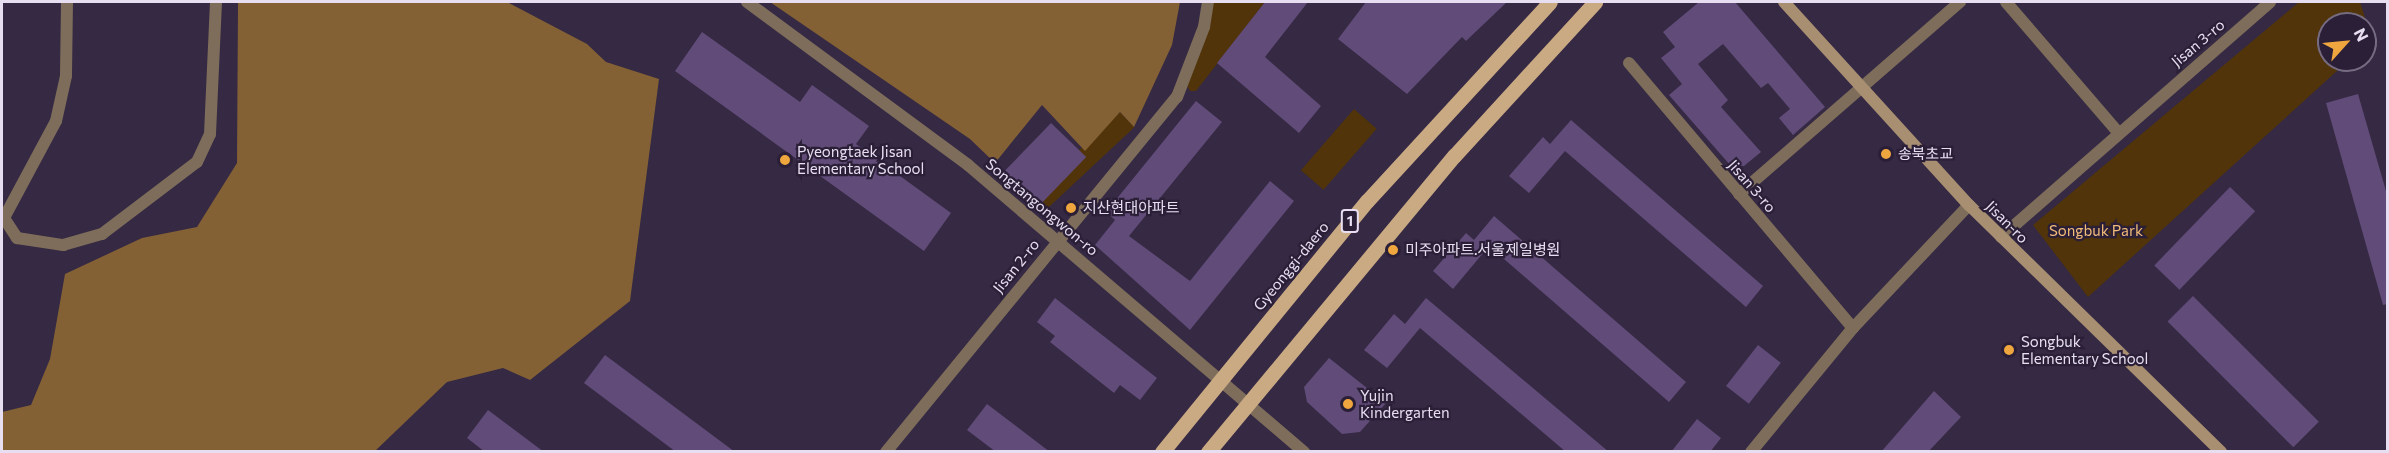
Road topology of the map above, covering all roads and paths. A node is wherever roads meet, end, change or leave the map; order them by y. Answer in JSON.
{"nodes":[{"id":1,"x":216,"y":2,"type":"edge"},
{"id":2,"x":747,"y":2,"type":"edge"},
{"id":3,"x":1208,"y":2,"type":"edge"},
{"id":4,"x":1550,"y":2,"type":"edge"},
{"id":5,"x":1595,"y":2,"type":"edge"},
{"id":6,"x":1784,"y":2,"type":"edge"},
{"id":7,"x":1960,"y":2,"type":"edge"},
{"id":8,"x":2006,"y":2,"type":"edge"},
{"id":9,"x":2270,"y":2,"type":"edge"},
{"id":10,"x":68,"y":6,"type":"edge"},
{"id":11,"x":1629,"y":63,"type":"dead end"},
{"id":12,"x":1861,"y":87,"type":"junction"},
{"id":13,"x":2118,"y":132,"type":"junction"},
{"id":14,"x":1740,"y":194,"type":"junction"},
{"id":15,"x":1969,"y":205,"type":"junction"},
{"id":16,"x":2001,"y":237,"type":"junction"},
{"id":17,"x":1057,"y":239,"type":"junction"},
{"id":18,"x":1853,"y":328,"type":"junction"},
{"id":19,"x":1217,"y":381,"type":"junction"},
{"id":20,"x":1244,"y":403,"type":"junction"},
{"id":21,"x":886,"y":452,"type":"edge"},
{"id":22,"x":1162,"y":452,"type":"edge"},
{"id":23,"x":1208,"y":452,"type":"edge"},
{"id":24,"x":1304,"y":452,"type":"edge"},
{"id":25,"x":1751,"y":452,"type":"edge"},
{"id":26,"x":2221,"y":452,"type":"edge"}],
"edges":[{"from":1,"to":10,"type":"street"},
{"from":2,"to":17,"type":"street","name":"Songtangongwon-ro"},
{"from":3,"to":17,"type":"street","name":"Jisan 2-ro"},
{"from":4,"to":19,"type":"main road","name":"Gyeonggi-daero","number":"1"},
{"from":5,"to":20,"type":"main road"},
{"from":6,"to":12,"type":"main road","name":"Jisan-ro"},
{"from":7,"to":12,"type":"street"},
{"from":8,"to":13,"type":"street"},
{"from":9,"to":13,"type":"street","name":"Jisan 3-ro"},
{"from":11,"to":14,"type":"street","name":"Jisan 3-ro"},
{"from":12,"to":14,"type":"street"},
{"from":12,"to":15,"type":"main road","name":"Jisan-ro"},
{"from":13,"to":16,"type":"street","name":"Jisan 3-ro"},
{"from":14,"to":18,"type":"street","name":"Jisan 3-ro"},
{"from":15,"to":16,"type":"main road","name":"Jisan-ro"},
{"from":15,"to":18,"type":"street"},
{"from":16,"to":26,"type":"main road","name":"Jisan-ro"},
{"from":17,"to":19,"type":"street","name":"Songtangongwon-ro"},
{"from":17,"to":21,"type":"street","name":"Jisan 2-ro"},
{"from":18,"to":25,"type":"street"},
{"from":19,"to":20,"type":"street","name":"Songtangongwon-ro"},
{"from":19,"to":22,"type":"main road","name":"Gyeonggi-daero","number":"1"},
{"from":20,"to":23,"type":"main road"},
{"from":20,"to":24,"type":"street","name":"Songtangongwon-ro"}]}
